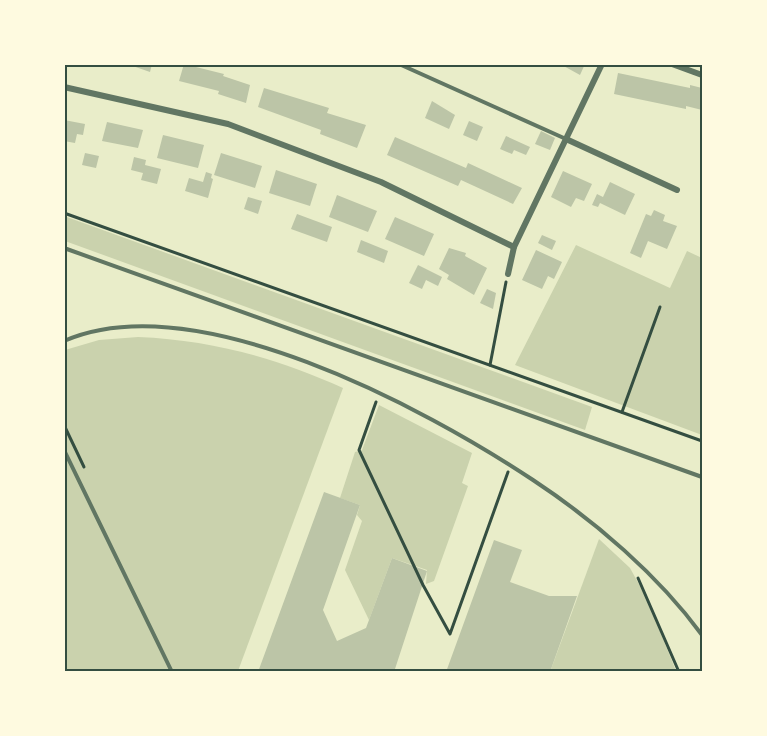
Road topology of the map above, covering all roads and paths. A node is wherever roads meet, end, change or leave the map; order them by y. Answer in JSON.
{"nodes":[{"id":1,"x":399,"y":64,"type":"edge"},
{"id":2,"x":602,"y":64,"type":"edge"},
{"id":3,"x":672,"y":64,"type":"edge"},
{"id":4,"x":702,"y":75,"type":"edge"},
{"id":5,"x":64,"y":87,"type":"edge"},
{"id":6,"x":566,"y":139,"type":"junction"},
{"id":7,"x":677,"y":189,"type":"dead end"},
{"id":8,"x":64,"y":213,"type":"edge"},
{"id":9,"x":514,"y":247,"type":"junction"},
{"id":10,"x":64,"y":249,"type":"edge"},
{"id":11,"x":508,"y":274,"type":"joint"},
{"id":12,"x":660,"y":307,"type":"dead end"},
{"id":13,"x":64,"y":341,"type":"edge"},
{"id":14,"x":490,"y":365,"type":"junction"},
{"id":15,"x":386,"y":405,"type":"dead end"},
{"id":16,"x":622,"y":412,"type":"junction"},
{"id":17,"x":702,"y":441,"type":"edge"},
{"id":18,"x":64,"y":450,"type":"edge"},
{"id":19,"x":500,"y":467,"type":"dead end"},
{"id":20,"x":702,"y":477,"type":"edge"},
{"id":21,"x":505,"y":478,"type":"dead end"},
{"id":22,"x":518,"y":478,"type":"dead end"},
{"id":23,"x":648,"y":582,"type":"dead end"},
{"id":24,"x":702,"y":635,"type":"edge"},
{"id":25,"x":172,"y":672,"type":"edge"},
{"id":26,"x":679,"y":672,"type":"edge"}],
"edges":[{"from":1,"to":6,"type":"lane"},
{"from":2,"to":6,"type":"street"},
{"from":3,"to":4,"type":"street"},
{"from":5,"to":9,"type":"street"},
{"from":6,"to":7,"type":"street"},
{"from":6,"to":9,"type":"street"},
{"from":8,"to":14,"type":"path"},
{"from":9,"to":11,"type":"street"},
{"from":10,"to":20,"type":"lane"},
{"from":11,"to":14,"type":"path"},
{"from":12,"to":16,"type":"path"},
{"from":13,"to":24,"type":"lane"},
{"from":14,"to":16,"type":"path"},
{"from":15,"to":21,"type":"path"},
{"from":16,"to":17,"type":"path"},
{"from":18,"to":25,"type":"lane"},
{"from":19,"to":22,"type":"path"},
{"from":23,"to":26,"type":"path"}]}
